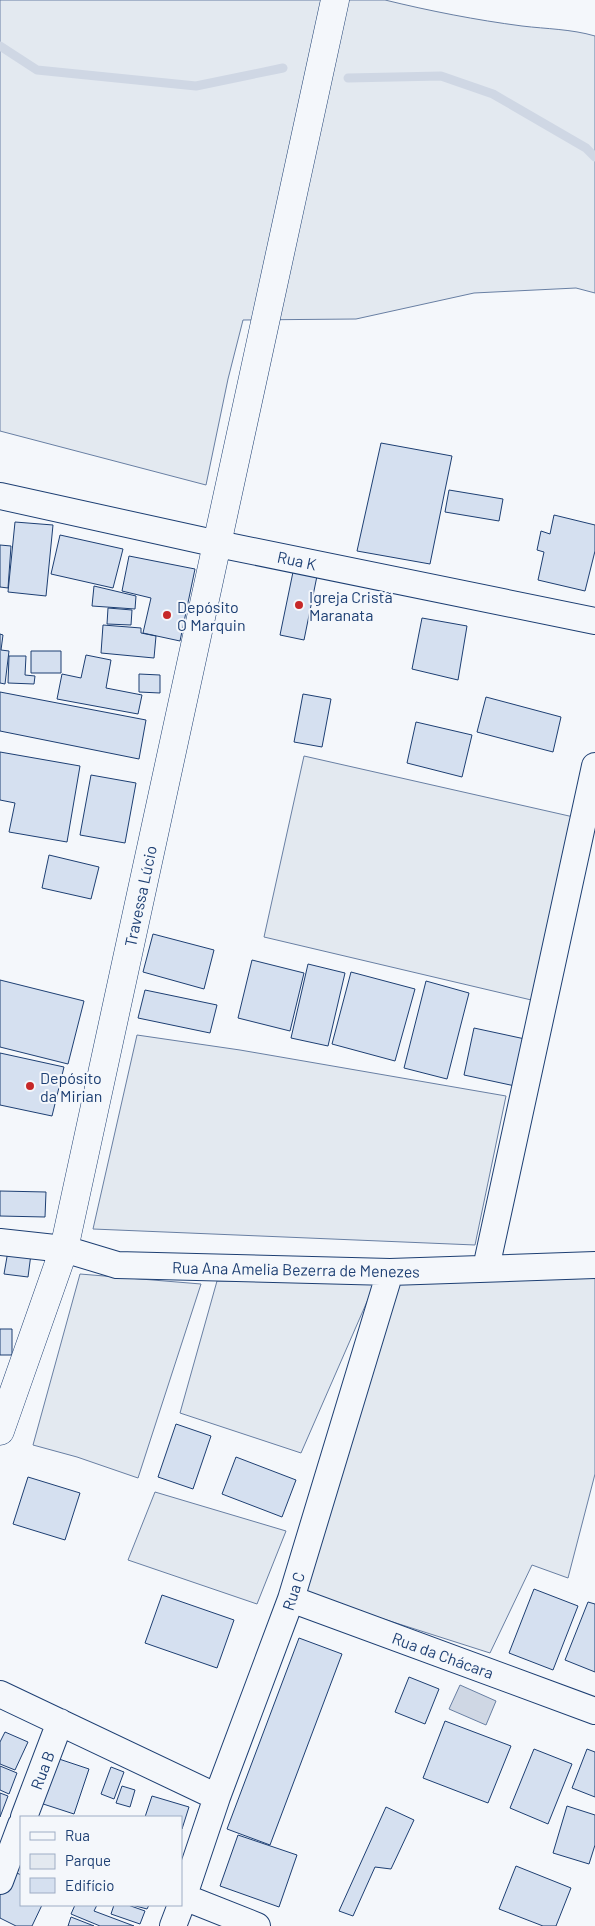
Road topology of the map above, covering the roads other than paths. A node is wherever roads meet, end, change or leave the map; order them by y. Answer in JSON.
{"nodes":[{"id":1,"x":335,"y":0,"type":"edge"},
{"id":2,"x":0,"y":496,"type":"edge"},
{"id":3,"x":218,"y":544,"type":"junction"},
{"id":4,"x":595,"y":621,"type":"edge"},
{"id":5,"x":595,"y":766,"type":"edge"},
{"id":6,"x":0,"y":1242,"type":"edge"},
{"id":7,"x":64,"y":1249,"type":"junction"},
{"id":8,"x":595,"y":1265,"type":"edge"},
{"id":9,"x":486,"y":1268,"type":"junction"},
{"id":10,"x":390,"y":1272,"type":"junction"},
{"id":11,"x":0,"y":1431,"type":"edge"},
{"id":12,"x":291,"y":1600,"type":"junction"},
{"id":13,"x":0,"y":1694,"type":"edge"},
{"id":14,"x":595,"y":1711,"type":"edge"},
{"id":15,"x":60,"y":1722,"type":"junction"},
{"id":16,"x":217,"y":1797,"type":"junction"},
{"id":17,"x":24,"y":1816,"type":"edge"},
{"id":18,"x":20,"y":1828,"type":"edge"},
{"id":19,"x":0,"y":1881,"type":"edge"},
{"id":20,"x":182,"y":1902,"type":"edge"},
{"id":21,"x":180,"y":1906,"type":"edge"},
{"id":22,"x":173,"y":1926,"type":"edge"},
{"id":23,"x":257,"y":1926,"type":"edge"}],
"edges":[{"from":1,"to":3,"type":"street","name":"Travessa Lúcio"},
{"from":2,"to":3,"type":"street","name":"Rua K"},
{"from":3,"to":4,"type":"street","name":"Rua K"},
{"from":3,"to":7,"type":"street","name":"Travessa Lúcio"},
{"from":5,"to":9,"type":"street"},
{"from":6,"to":7,"type":"street","name":"Rua Ana Amelia Bezerra de Menezes"},
{"from":7,"to":10,"type":"street","name":"Rua Ana Amelia Bezerra de Menezes"},
{"from":7,"to":11,"type":"street","name":"Travessa Lúcio"},
{"from":8,"to":9,"type":"street","name":"Rua Ana Amelia Bezerra de Menezes"},
{"from":9,"to":10,"type":"street","name":"Rua Ana Amelia Bezerra de Menezes"},
{"from":10,"to":12,"type":"street","name":"Rua C"},
{"from":12,"to":14,"type":"street","name":"Rua da Chácara"},
{"from":12,"to":16,"type":"street","name":"Rua C"},
{"from":13,"to":15,"type":"street"},
{"from":15,"to":16,"type":"street"},
{"from":15,"to":17,"type":"street","name":"Rua B"},
{"from":16,"to":20,"type":"street","name":"Rua C"},
{"from":18,"to":19,"type":"street"},
{"from":20,"to":23,"type":"street"},
{"from":21,"to":22,"type":"street","name":"Rua C"}]}
